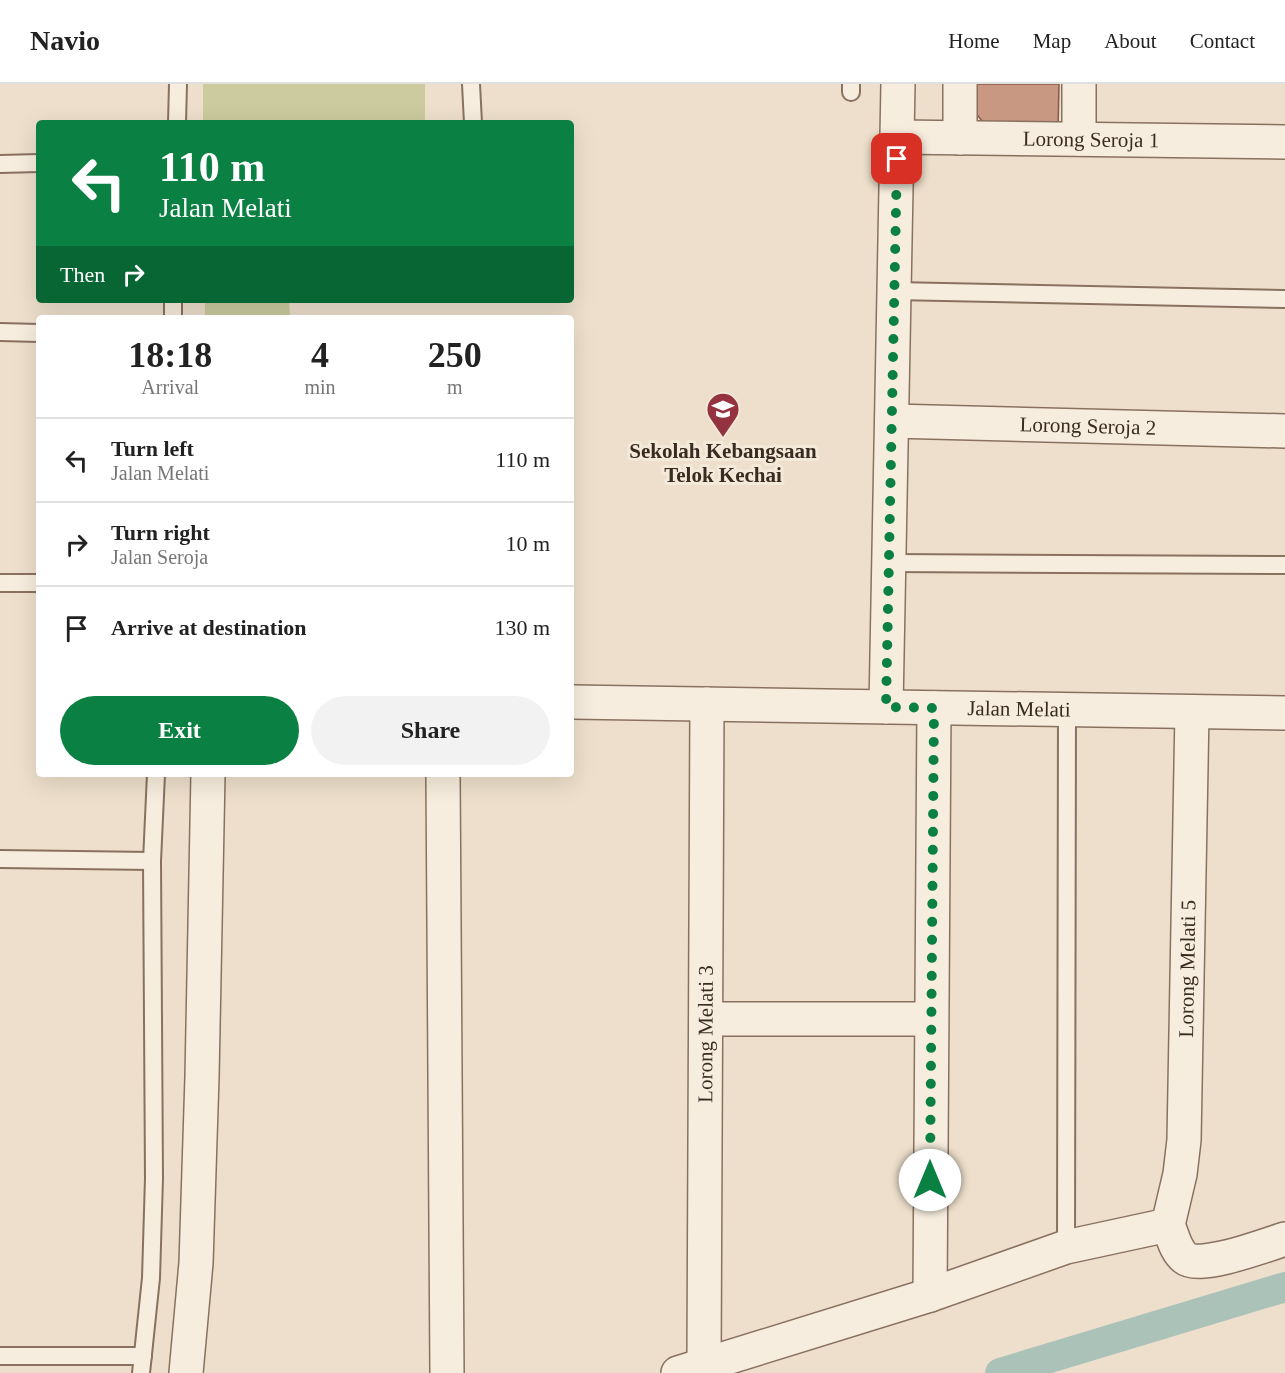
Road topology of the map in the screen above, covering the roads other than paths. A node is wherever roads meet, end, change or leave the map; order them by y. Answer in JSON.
{"nodes":[{"id":1,"x":178,"y":84,"type":"edge"},
{"id":2,"x":471,"y":84,"type":"edge"},
{"id":3,"x":898,"y":84,"type":"edge"},
{"id":4,"x":960,"y":84,"type":"edge"},
{"id":5,"x":1080,"y":84,"type":"edge"},
{"id":6,"x":177,"y":120,"type":"edge"},
{"id":7,"x":473,"y":120,"type":"edge"},
{"id":8,"x":897,"y":137,"type":"junction"},
{"id":9,"x":960,"y":138,"type":"junction"},
{"id":10,"x":1080,"y":139,"type":"junction"},
{"id":11,"x":1285,"y":142,"type":"edge"},
{"id":12,"x":36,"y":163,"type":"edge"},
{"id":13,"x":0,"y":164,"type":"edge"},
{"id":14,"x":894,"y":291,"type":"junction"},
{"id":15,"x":1285,"y":299,"type":"edge"},
{"id":16,"x":0,"y":332,"type":"edge"},
{"id":17,"x":36,"y":333,"type":"edge"},
{"id":18,"x":892,"y":421,"type":"junction"},
{"id":19,"x":1285,"y":430,"type":"edge"},
{"id":20,"x":889,"y":563,"type":"junction"},
{"id":21,"x":1285,"y":565,"type":"edge"},
{"id":22,"x":0,"y":583,"type":"edge"},
{"id":23,"x":36,"y":583,"type":"edge"},
{"id":24,"x":574,"y":702,"type":"edge"},
{"id":25,"x":707,"y":704,"type":"junction"},
{"id":26,"x":886,"y":707,"type":"junction"},
{"id":27,"x":934,"y":708,"type":"junction"},
{"id":28,"x":1067,"y":710,"type":"junction"},
{"id":29,"x":1192,"y":712,"type":"junction"},
{"id":30,"x":1285,"y":713,"type":"edge"},
{"id":31,"x":156,"y":777,"type":"edge"},
{"id":32,"x":208,"y":777,"type":"edge"},
{"id":33,"x":443,"y":777,"type":"edge"},
{"id":34,"x":0,"y":859,"type":"edge"},
{"id":35,"x":152,"y":861,"type":"junction"},
{"id":36,"x":706,"y":1019,"type":"junction"},
{"id":37,"x":931,"y":1019,"type":"junction"},
{"id":38,"x":1168,"y":1225,"type":"junction"},
{"id":39,"x":1285,"y":1239,"type":"edge"},
{"id":40,"x":1066,"y":1247,"type":"junction"},
{"id":41,"x":930,"y":1295,"type":"junction"},
{"id":42,"x":0,"y":1356,"type":"edge"},
{"id":43,"x":142,"y":1365,"type":"edge"},
{"id":44,"x":691,"y":1368,"type":"edge"},
{"id":45,"x":186,"y":1373,"type":"edge"},
{"id":46,"x":447,"y":1373,"type":"edge"}],
"edges":[{"from":1,"to":6,"type":"lane"},
{"from":2,"to":7,"type":"lane"},
{"from":3,"to":8,"type":"street"},
{"from":4,"to":9,"type":"street"},
{"from":5,"to":10,"type":"street"},
{"from":8,"to":9,"type":"street","name":"Lorong Seroja 1"},
{"from":8,"to":14,"type":"street"},
{"from":9,"to":10,"type":"street","name":"Lorong Seroja 1"},
{"from":10,"to":11,"type":"street","name":"Lorong Seroja 1"},
{"from":12,"to":13,"type":"lane"},
{"from":14,"to":15,"type":"lane"},
{"from":14,"to":18,"type":"street"},
{"from":16,"to":17,"type":"lane"},
{"from":18,"to":19,"type":"street","name":"Lorong Seroja 2"},
{"from":18,"to":20,"type":"street"},
{"from":20,"to":21,"type":"lane"},
{"from":20,"to":26,"type":"street"},
{"from":22,"to":23,"type":"lane"},
{"from":24,"to":25,"type":"street","name":"Jalan Melati"},
{"from":25,"to":26,"type":"street","name":"Jalan Melati"},
{"from":25,"to":36,"type":"street","name":"Lorong Melati 3"},
{"from":26,"to":27,"type":"street","name":"Jalan Melati"},
{"from":27,"to":28,"type":"street","name":"Jalan Melati"},
{"from":27,"to":37,"type":"street"},
{"from":28,"to":29,"type":"street","name":"Jalan Melati"},
{"from":28,"to":40,"type":"lane"},
{"from":29,"to":30,"type":"street","name":"Jalan Melati"},
{"from":29,"to":38,"type":"street","name":"Lorong Melati 5"},
{"from":31,"to":35,"type":"lane"},
{"from":32,"to":45,"type":"street"},
{"from":33,"to":46,"type":"street"},
{"from":34,"to":35,"type":"lane"},
{"from":35,"to":43,"type":"lane"},
{"from":36,"to":37,"type":"street"},
{"from":36,"to":44,"type":"street","name":"Lorong Melati 3"},
{"from":37,"to":41,"type":"street"},
{"from":38,"to":39,"type":"street"},
{"from":38,"to":40,"type":"street"},
{"from":40,"to":41,"type":"street"},
{"from":41,"to":44,"type":"street"},
{"from":42,"to":43,"type":"lane"}]}
